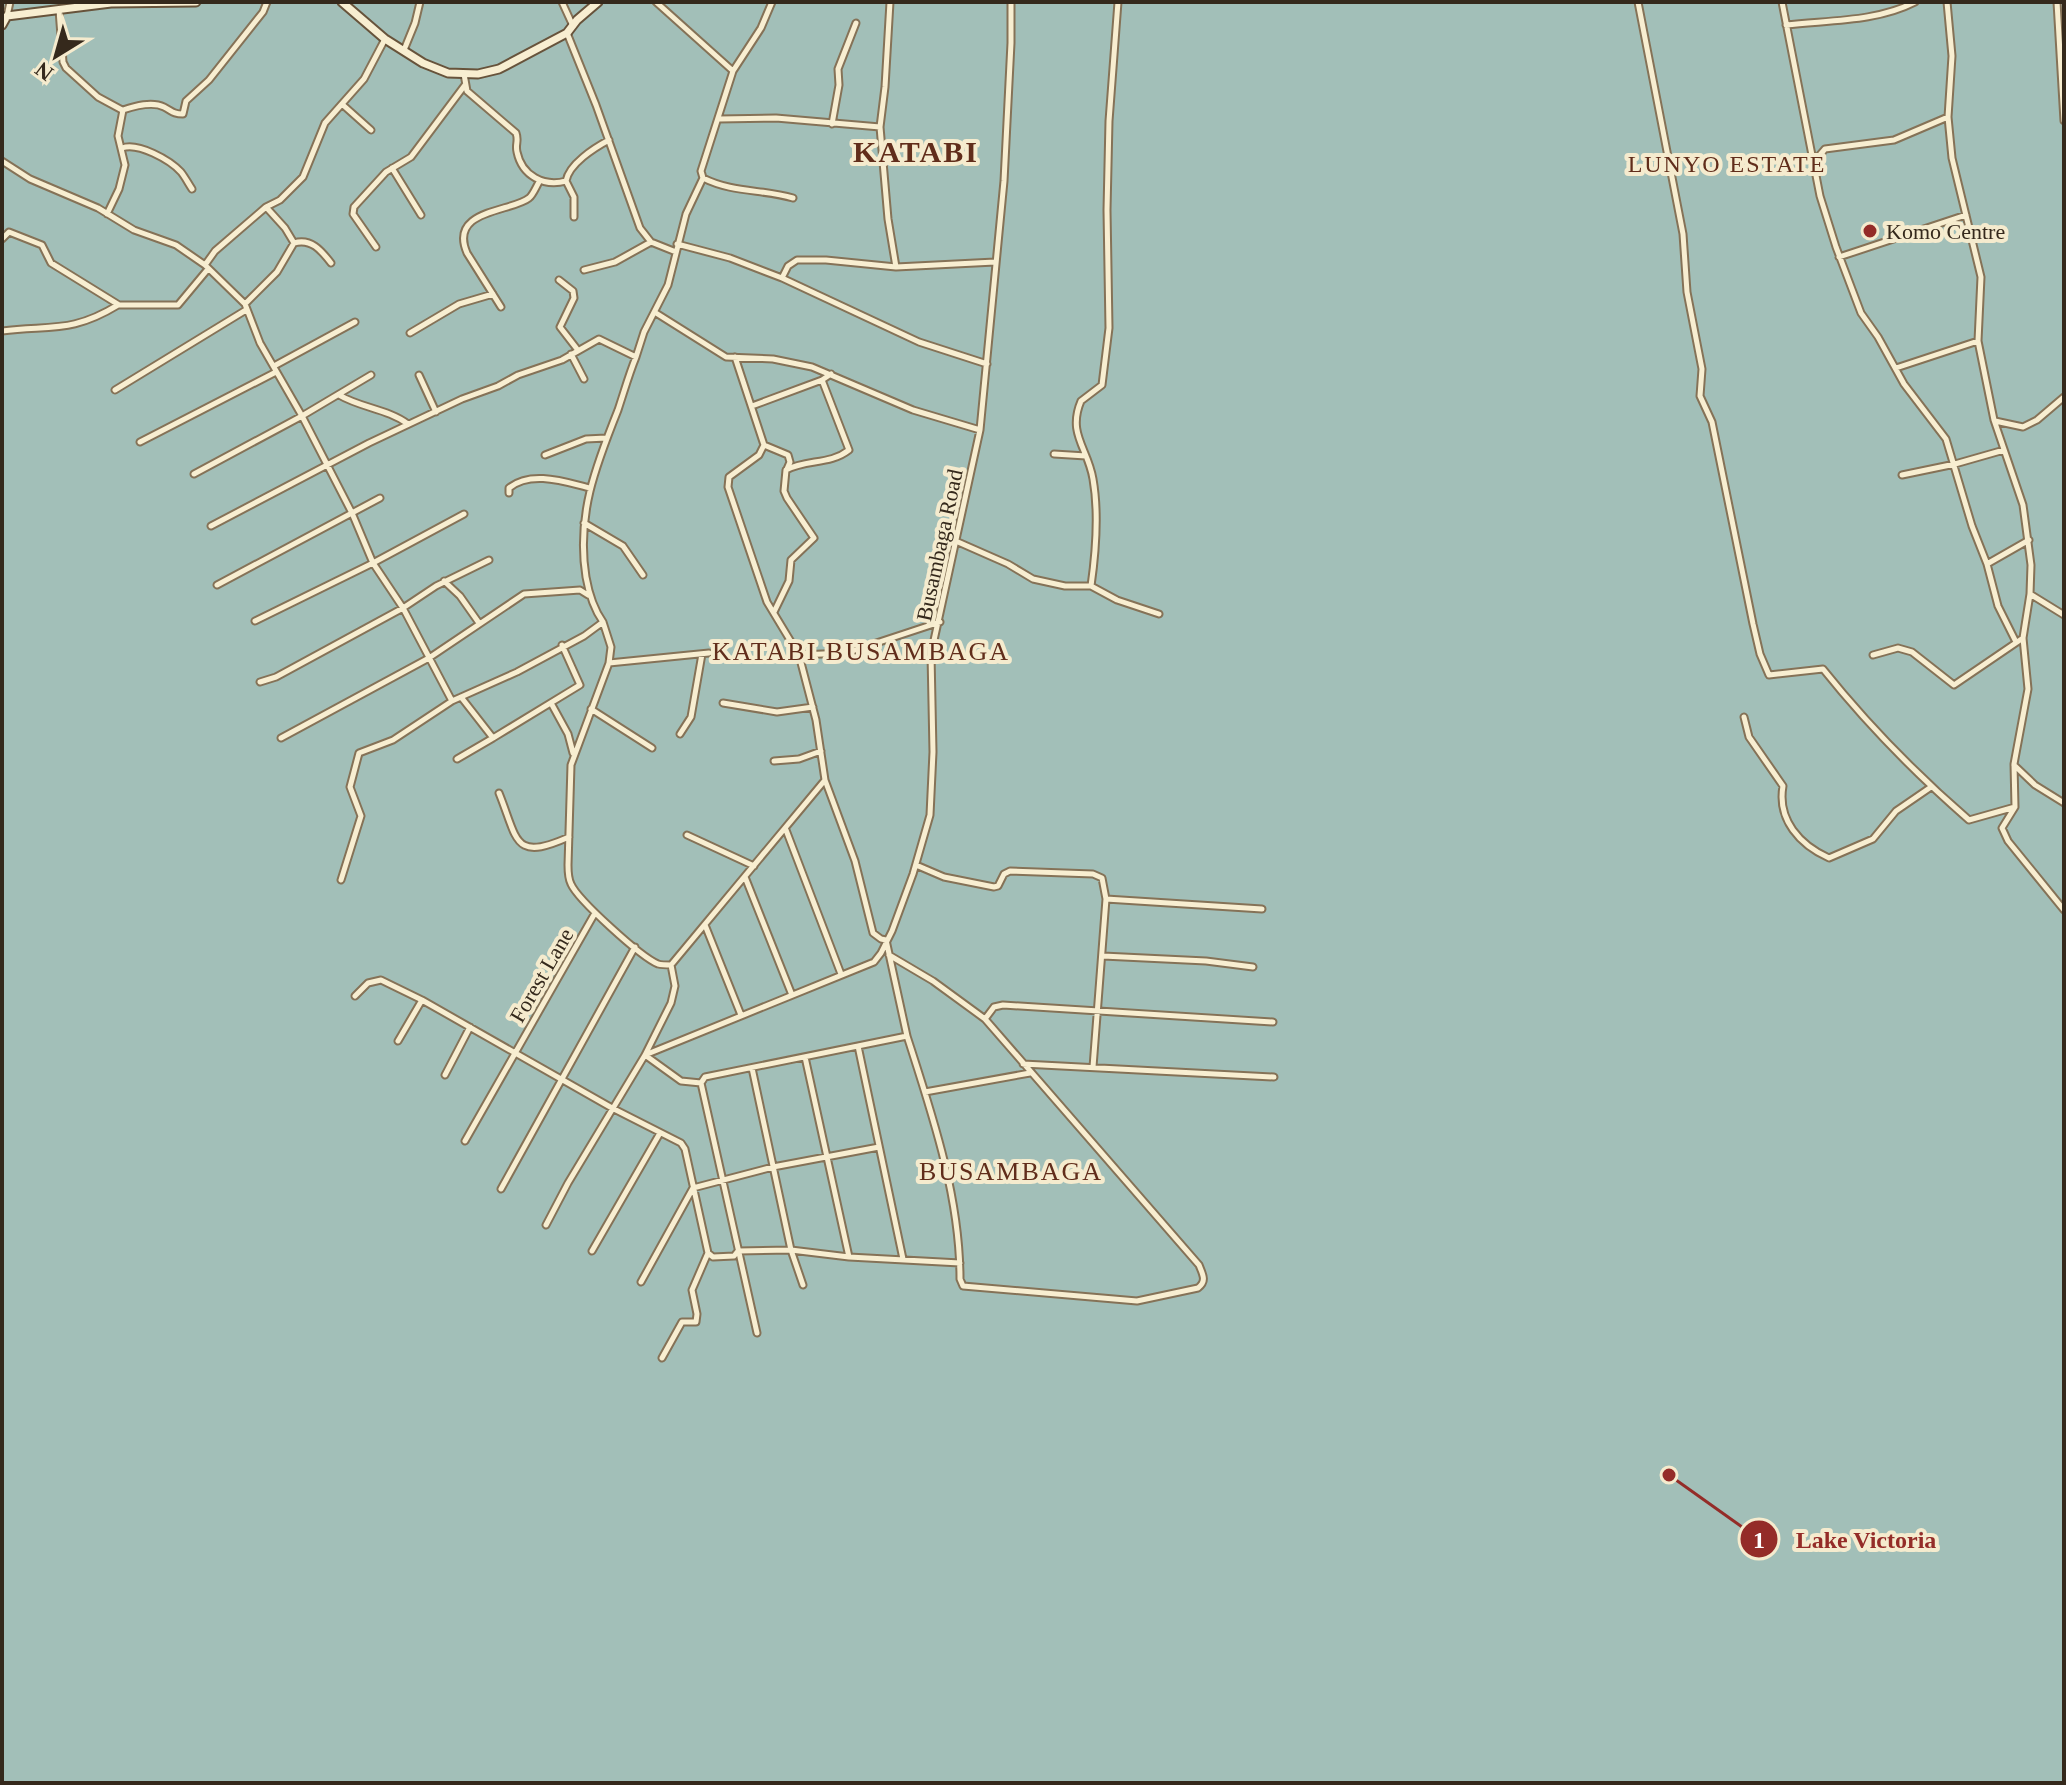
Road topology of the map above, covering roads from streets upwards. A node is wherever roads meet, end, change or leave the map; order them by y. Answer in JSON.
{"nodes":[{"id":1,"x":10,"y":2,"type":"edge"},
{"id":2,"x":196,"y":2,"type":"edge"},
{"id":3,"x":267,"y":2,"type":"edge"},
{"id":4,"x":344,"y":2,"type":"edge"},
{"id":5,"x":420,"y":2,"type":"edge"},
{"id":6,"x":562,"y":2,"type":"edge"},
{"id":7,"x":598,"y":2,"type":"edge"},
{"id":8,"x":656,"y":2,"type":"edge"},
{"id":9,"x":772,"y":2,"type":"edge"},
{"id":10,"x":890,"y":2,"type":"edge"},
{"id":11,"x":1011,"y":2,"type":"edge"},
{"id":12,"x":1118,"y":2,"type":"edge"},
{"id":13,"x":1638,"y":2,"type":"edge"},
{"id":14,"x":1782,"y":2,"type":"edge"},
{"id":15,"x":1915,"y":2,"type":"edge"},
{"id":16,"x":1947,"y":2,"type":"edge"},
{"id":17,"x":2057,"y":2,"type":"edge"},
{"id":18,"x":98,"y":3,"type":"edge"},
{"id":19,"x":59,"y":9,"type":"junction"},
{"id":20,"x":7,"y":16,"type":"junction"},
{"id":21,"x":856,"y":23,"type":"dead end"},
{"id":22,"x":2,"y":25,"type":"edge"},
{"id":23,"x":1786,"y":25,"type":"junction"},
{"id":24,"x":570,"y":30,"type":"junction"},
{"id":25,"x":385,"y":39,"type":"junction"},
{"id":26,"x":404,"y":50,"type":"junction"},
{"id":27,"x":733,"y":71,"type":"junction"},
{"id":28,"x":464,"y":74,"type":"junction"},
{"id":29,"x":465,"y":85,"type":"junction"},
{"id":30,"x":343,"y":105,"type":"junction"},
{"id":31,"x":123,"y":110,"type":"junction"},
{"id":32,"x":1948,"y":117,"type":"junction"},
{"id":33,"x":719,"y":119,"type":"junction"},
{"id":34,"x":2064,"y":121,"type":"edge"},
{"id":35,"x":832,"y":124,"type":"junction"},
{"id":36,"x":880,"y":127,"type":"junction"},
{"id":37,"x":371,"y":130,"type":"dead end"},
{"id":38,"x":609,"y":140,"type":"junction"},
{"id":39,"x":122,"y":148,"type":"junction"},
{"id":40,"x":2,"y":161,"type":"edge"},
{"id":41,"x":1813,"y":163,"type":"junction"},
{"id":42,"x":392,"y":168,"type":"junction"},
{"id":43,"x":703,"y":178,"type":"junction"},
{"id":44,"x":566,"y":181,"type":"junction"},
{"id":45,"x":539,"y":182,"type":"junction"},
{"id":46,"x":192,"y":189,"type":"dead end"},
{"id":47,"x":793,"y":198,"type":"dead end"},
{"id":48,"x":266,"y":207,"type":"junction"},
{"id":49,"x":107,"y":214,"type":"junction"},
{"id":50,"x":421,"y":215,"type":"dead end"},
{"id":51,"x":1966,"y":215,"type":"junction"},
{"id":52,"x":574,"y":217,"type":"dead end"},
{"id":53,"x":2,"y":239,"type":"edge"},
{"id":54,"x":651,"y":242,"type":"junction"},
{"id":55,"x":294,"y":243,"type":"junction"},
{"id":56,"x":677,"y":244,"type":"junction"},
{"id":57,"x":376,"y":247,"type":"dead end"},
{"id":58,"x":676,"y":252,"type":"junction"},
{"id":59,"x":1839,"y":257,"type":"junction"},
{"id":60,"x":995,"y":262,"type":"junction"},
{"id":61,"x":331,"y":263,"type":"dead end"},
{"id":62,"x":206,"y":267,"type":"junction"},
{"id":63,"x":896,"y":267,"type":"junction"},
{"id":64,"x":584,"y":270,"type":"dead end"},
{"id":65,"x":782,"y":278,"type":"junction"},
{"id":66,"x":559,"y":280,"type":"dead end"},
{"id":67,"x":493,"y":294,"type":"junction"},
{"id":68,"x":119,"y":305,"type":"junction"},
{"id":69,"x":246,"y":307,"type":"junction"},
{"id":70,"x":501,"y":307,"type":"dead end"},
{"id":71,"x":656,"y":313,"type":"junction"},
{"id":72,"x":355,"y":322,"type":"dead end"},
{"id":73,"x":2,"y":331,"type":"edge"},
{"id":74,"x":410,"y":333,"type":"dead end"},
{"id":75,"x":1978,"y":341,"type":"junction"},
{"id":76,"x":574,"y":351,"type":"junction"},
{"id":77,"x":636,"y":357,"type":"junction"},
{"id":78,"x":735,"y":357,"type":"junction"},
{"id":79,"x":987,"y":364,"type":"junction"},
{"id":80,"x":1896,"y":368,"type":"junction"},
{"id":81,"x":275,"y":369,"type":"junction"},
{"id":82,"x":832,"y":373,"type":"junction"},
{"id":83,"x":371,"y":375,"type":"dead end"},
{"id":84,"x":419,"y":375,"type":"dead end"},
{"id":85,"x":584,"y":379,"type":"dead end"},
{"id":86,"x":822,"y":380,"type":"junction"},
{"id":87,"x":115,"y":390,"type":"dead end"},
{"id":88,"x":339,"y":395,"type":"junction"},
{"id":89,"x":2064,"y":397,"type":"edge"},
{"id":90,"x":751,"y":406,"type":"junction"},
{"id":91,"x":436,"y":412,"type":"junction"},
{"id":92,"x":302,"y":416,"type":"junction"},
{"id":93,"x":1994,"y":420,"type":"junction"},
{"id":94,"x":408,"y":424,"type":"junction"},
{"id":95,"x":980,"y":430,"type":"junction"},
{"id":96,"x":606,"y":438,"type":"junction"},
{"id":97,"x":140,"y":442,"type":"dead end"},
{"id":98,"x":764,"y":445,"type":"junction"},
{"id":99,"x":2004,"y":450,"type":"junction"},
{"id":100,"x":1054,"y":454,"type":"dead end"},
{"id":101,"x":545,"y":455,"type":"dead end"},
{"id":102,"x":1087,"y":456,"type":"junction"},
{"id":103,"x":326,"y":464,"type":"junction"},
{"id":104,"x":1955,"y":464,"type":"junction"},
{"id":105,"x":786,"y":470,"type":"junction"},
{"id":106,"x":194,"y":474,"type":"dead end"},
{"id":107,"x":1902,"y":475,"type":"dead end"},
{"id":108,"x":590,"y":488,"type":"junction"},
{"id":109,"x":509,"y":493,"type":"dead end"},
{"id":110,"x":380,"y":498,"type":"dead end"},
{"id":111,"x":352,"y":513,"type":"junction"},
{"id":112,"x":464,"y":514,"type":"dead end"},
{"id":113,"x":583,"y":523,"type":"junction"},
{"id":114,"x":211,"y":526,"type":"dead end"},
{"id":115,"x":2029,"y":540,"type":"junction"},
{"id":116,"x":958,"y":542,"type":"junction"},
{"id":117,"x":489,"y":560,"type":"dead end"},
{"id":118,"x":373,"y":563,"type":"junction"},
{"id":119,"x":1987,"y":564,"type":"junction"},
{"id":120,"x":643,"y":575,"type":"dead end"},
{"id":121,"x":444,"y":581,"type":"junction"},
{"id":122,"x":217,"y":585,"type":"dead end"},
{"id":123,"x":1091,"y":586,"type":"junction"},
{"id":124,"x":2030,"y":594,"type":"junction"},
{"id":125,"x":589,"y":595,"type":"junction"},
{"id":126,"x":403,"y":608,"type":"junction"},
{"id":127,"x":774,"y":613,"type":"junction"},
{"id":128,"x":1159,"y":614,"type":"dead end"},
{"id":129,"x":2064,"y":615,"type":"edge"},
{"id":130,"x":255,"y":621,"type":"dead end"},
{"id":131,"x":603,"y":622,"type":"junction"},
{"id":132,"x":940,"y":622,"type":"junction"},
{"id":133,"x":479,"y":623,"type":"junction"},
{"id":134,"x":2023,"y":638,"type":"junction"},
{"id":135,"x":2016,"y":642,"type":"junction"},
{"id":136,"x":562,"y":645,"type":"junction"},
{"id":137,"x":799,"y":655,"type":"junction"},
{"id":138,"x":1873,"y":655,"type":"dead end"},
{"id":139,"x":429,"y":658,"type":"junction"},
{"id":140,"x":609,"y":663,"type":"junction"},
{"id":141,"x":260,"y":682,"type":"dead end"},
{"id":142,"x":461,"y":697,"type":"junction"},
{"id":143,"x":452,"y":701,"type":"junction"},
{"id":144,"x":551,"y":703,"type":"junction"},
{"id":145,"x":723,"y":703,"type":"dead end"},
{"id":146,"x":813,"y":707,"type":"junction"},
{"id":147,"x":591,"y":709,"type":"junction"},
{"id":148,"x":1744,"y":717,"type":"dead end"},
{"id":149,"x":680,"y":734,"type":"dead end"},
{"id":150,"x":281,"y":738,"type":"dead end"},
{"id":151,"x":493,"y":738,"type":"junction"},
{"id":152,"x":652,"y":748,"type":"dead end"},
{"id":153,"x":821,"y":751,"type":"junction"},
{"id":154,"x":574,"y":755,"type":"junction"},
{"id":155,"x":457,"y":759,"type":"dead end"},
{"id":156,"x":774,"y":761,"type":"dead end"},
{"id":157,"x":2014,"y":764,"type":"junction"},
{"id":158,"x":825,"y":780,"type":"junction"},
{"id":159,"x":1931,"y":787,"type":"junction"},
{"id":160,"x":499,"y":793,"type":"dead end"},
{"id":161,"x":2064,"y":803,"type":"edge"},
{"id":162,"x":2015,"y":807,"type":"junction"},
{"id":163,"x":786,"y":830,"type":"junction"},
{"id":164,"x":687,"y":835,"type":"dead end"},
{"id":165,"x":570,"y":837,"type":"junction"},
{"id":166,"x":916,"y":865,"type":"junction"},
{"id":167,"x":754,"y":866,"type":"junction"},
{"id":168,"x":745,"y":877,"type":"junction"},
{"id":169,"x":341,"y":880,"type":"dead end"},
{"id":170,"x":1106,"y":899,"type":"junction"},
{"id":171,"x":1262,"y":909,"type":"dead end"},
{"id":172,"x":2064,"y":910,"type":"edge"},
{"id":173,"x":595,"y":913,"type":"junction"},
{"id":174,"x":705,"y":925,"type":"junction"},
{"id":175,"x":886,"y":940,"type":"junction"},
{"id":176,"x":635,"y":947,"type":"junction"},
{"id":177,"x":889,"y":955,"type":"junction"},
{"id":178,"x":1103,"y":956,"type":"junction"},
{"id":179,"x":671,"y":965,"type":"junction"},
{"id":180,"x":1253,"y":967,"type":"dead end"},
{"id":181,"x":841,"y":974,"type":"junction"},
{"id":182,"x":792,"y":995,"type":"junction"},
{"id":183,"x":355,"y":996,"type":"dead end"},
{"id":184,"x":422,"y":1000,"type":"junction"},
{"id":185,"x":1098,"y":1011,"type":"junction"},
{"id":186,"x":741,"y":1015,"type":"junction"},
{"id":187,"x":985,"y":1019,"type":"junction"},
{"id":188,"x":1273,"y":1022,"type":"dead end"},
{"id":189,"x":470,"y":1027,"type":"junction"},
{"id":190,"x":907,"y":1036,"type":"junction"},
{"id":191,"x":398,"y":1041,"type":"dead end"},
{"id":192,"x":858,"y":1046,"type":"junction"},
{"id":193,"x":514,"y":1052,"type":"junction"},
{"id":194,"x":645,"y":1055,"type":"junction"},
{"id":195,"x":805,"y":1057,"type":"junction"},
{"id":196,"x":1023,"y":1064,"type":"junction"},
{"id":197,"x":1093,"y":1067,"type":"junction"},
{"id":198,"x":752,"y":1068,"type":"junction"},
{"id":199,"x":1030,"y":1073,"type":"junction"},
{"id":200,"x":445,"y":1075,"type":"dead end"},
{"id":201,"x":1274,"y":1077,"type":"dead end"},
{"id":202,"x":561,"y":1079,"type":"junction"},
{"id":203,"x":701,"y":1083,"type":"junction"},
{"id":204,"x":925,"y":1092,"type":"junction"},
{"id":205,"x":612,"y":1108,"type":"junction"},
{"id":206,"x":660,"y":1133,"type":"junction"},
{"id":207,"x":465,"y":1141,"type":"dead end"},
{"id":208,"x":879,"y":1147,"type":"junction"},
{"id":209,"x":828,"y":1158,"type":"junction"},
{"id":210,"x":773,"y":1167,"type":"junction"},
{"id":211,"x":722,"y":1179,"type":"junction"},
{"id":212,"x":693,"y":1188,"type":"junction"},
{"id":213,"x":501,"y":1189,"type":"dead end"},
{"id":214,"x":546,"y":1225,"type":"dead end"},
{"id":215,"x":791,"y":1250,"type":"junction"},
{"id":216,"x":592,"y":1251,"type":"dead end"},
{"id":217,"x":738,"y":1251,"type":"junction"},
{"id":218,"x":708,"y":1253,"type":"junction"},
{"id":219,"x":849,"y":1257,"type":"junction"},
{"id":220,"x":903,"y":1259,"type":"junction"},
{"id":221,"x":960,"y":1263,"type":"junction"},
{"id":222,"x":641,"y":1282,"type":"dead end"},
{"id":223,"x":803,"y":1285,"type":"dead end"},
{"id":224,"x":757,"y":1333,"type":"dead end"},
{"id":225,"x":662,"y":1358,"type":"dead end"}],
"edges":[{"from":1,"to":20,"type":"street"},
{"from":2,"to":18,"type":"street"},
{"from":3,"to":31,"type":"street"},
{"from":4,"to":25,"type":"street"},
{"from":5,"to":26,"type":"street"},
{"from":6,"to":24,"type":"street"},
{"from":7,"to":24,"type":"street"},
{"from":8,"to":27,"type":"street"},
{"from":9,"to":27,"type":"street"},
{"from":10,"to":36,"type":"street"},
{"from":11,"to":60,"type":"street","name":"Busambaga Road"},
{"from":12,"to":102,"type":"street"},
{"from":13,"to":159,"type":"street"},
{"from":14,"to":23,"type":"street"},
{"from":15,"to":23,"type":"street"},
{"from":16,"to":32,"type":"street"},
{"from":17,"to":34,"type":"street"},
{"from":18,"to":19,"type":"street"},
{"from":19,"to":20,"type":"street"},
{"from":19,"to":31,"type":"street"},
{"from":20,"to":22,"type":"street"},
{"from":21,"to":35,"type":"street"},
{"from":23,"to":41,"type":"street"},
{"from":24,"to":28,"type":"street"},
{"from":24,"to":38,"type":"street"},
{"from":25,"to":26,"type":"street"},
{"from":25,"to":30,"type":"street"},
{"from":26,"to":28,"type":"street"},
{"from":27,"to":33,"type":"street"},
{"from":28,"to":29,"type":"street"},
{"from":29,"to":42,"type":"street"},
{"from":29,"to":45,"type":"street"},
{"from":30,"to":37,"type":"street"},
{"from":30,"to":48,"type":"street"},
{"from":31,"to":39,"type":"street"},
{"from":32,"to":41,"type":"street"},
{"from":32,"to":51,"type":"street"},
{"from":33,"to":35,"type":"street"},
{"from":33,"to":43,"type":"street"},
{"from":35,"to":36,"type":"street"},
{"from":36,"to":63,"type":"street"},
{"from":38,"to":44,"type":"street"},
{"from":38,"to":54,"type":"street"},
{"from":39,"to":46,"type":"street"},
{"from":39,"to":49,"type":"street"},
{"from":40,"to":49,"type":"street"},
{"from":41,"to":59,"type":"street"},
{"from":42,"to":50,"type":"street"},
{"from":42,"to":57,"type":"street"},
{"from":43,"to":47,"type":"street"},
{"from":43,"to":56,"type":"street"},
{"from":44,"to":45,"type":"street"},
{"from":44,"to":52,"type":"street"},
{"from":45,"to":67,"type":"street"},
{"from":48,"to":55,"type":"street"},
{"from":48,"to":62,"type":"street"},
{"from":49,"to":62,"type":"street"},
{"from":51,"to":59,"type":"street"},
{"from":51,"to":75,"type":"street"},
{"from":53,"to":68,"type":"street"},
{"from":54,"to":58,"type":"street"},
{"from":54,"to":64,"type":"street"},
{"from":55,"to":61,"type":"street"},
{"from":55,"to":69,"type":"street"},
{"from":56,"to":58,"type":"street"},
{"from":56,"to":65,"type":"street"},
{"from":58,"to":71,"type":"street"},
{"from":59,"to":80,"type":"street"},
{"from":60,"to":63,"type":"street"},
{"from":60,"to":79,"type":"street","name":"Busambaga Road"},
{"from":62,"to":68,"type":"street"},
{"from":62,"to":69,"type":"street"},
{"from":63,"to":65,"type":"street"},
{"from":65,"to":79,"type":"street"},
{"from":66,"to":76,"type":"street"},
{"from":67,"to":70,"type":"street"},
{"from":67,"to":74,"type":"street"},
{"from":68,"to":73,"type":"street"},
{"from":69,"to":81,"type":"street"},
{"from":69,"to":87,"type":"street"},
{"from":71,"to":77,"type":"street"},
{"from":71,"to":78,"type":"street"},
{"from":72,"to":81,"type":"street"},
{"from":75,"to":80,"type":"street"},
{"from":75,"to":93,"type":"street"},
{"from":76,"to":77,"type":"street"},
{"from":76,"to":85,"type":"street"},
{"from":76,"to":91,"type":"street"},
{"from":77,"to":96,"type":"street"},
{"from":78,"to":82,"type":"street"},
{"from":78,"to":90,"type":"street"},
{"from":79,"to":95,"type":"street","name":"Busambaga Road"},
{"from":80,"to":104,"type":"street"},
{"from":81,"to":92,"type":"street"},
{"from":81,"to":97,"type":"street"},
{"from":82,"to":86,"type":"street"},
{"from":82,"to":95,"type":"street"},
{"from":83,"to":88,"type":"street"},
{"from":84,"to":91,"type":"street"},
{"from":86,"to":90,"type":"street"},
{"from":86,"to":105,"type":"street"},
{"from":88,"to":92,"type":"street"},
{"from":88,"to":94,"type":"street"},
{"from":89,"to":93,"type":"street"},
{"from":90,"to":98,"type":"street"},
{"from":91,"to":94,"type":"street"},
{"from":92,"to":103,"type":"street"},
{"from":92,"to":106,"type":"street"},
{"from":93,"to":99,"type":"street"},
{"from":94,"to":103,"type":"street"},
{"from":95,"to":116,"type":"street","name":"Busambaga Road"},
{"from":96,"to":101,"type":"street"},
{"from":96,"to":108,"type":"street"},
{"from":98,"to":105,"type":"street"},
{"from":98,"to":127,"type":"street"},
{"from":99,"to":104,"type":"street"},
{"from":99,"to":115,"type":"street"},
{"from":100,"to":102,"type":"street"},
{"from":102,"to":123,"type":"street"},
{"from":103,"to":111,"type":"street"},
{"from":103,"to":114,"type":"street"},
{"from":104,"to":107,"type":"street"},
{"from":104,"to":119,"type":"street"},
{"from":105,"to":127,"type":"street"},
{"from":108,"to":109,"type":"street"},
{"from":108,"to":113,"type":"street"},
{"from":110,"to":111,"type":"street"},
{"from":111,"to":118,"type":"street"},
{"from":111,"to":122,"type":"street"},
{"from":112,"to":118,"type":"street"},
{"from":113,"to":120,"type":"street"},
{"from":113,"to":125,"type":"street"},
{"from":115,"to":119,"type":"street"},
{"from":115,"to":124,"type":"street"},
{"from":116,"to":123,"type":"street"},
{"from":116,"to":132,"type":"street","name":"Busambaga Road"},
{"from":117,"to":121,"type":"street"},
{"from":118,"to":126,"type":"street"},
{"from":118,"to":130,"type":"street"},
{"from":119,"to":135,"type":"street"},
{"from":121,"to":126,"type":"street"},
{"from":121,"to":133,"type":"street"},
{"from":123,"to":128,"type":"street"},
{"from":124,"to":129,"type":"street"},
{"from":124,"to":134,"type":"street"},
{"from":125,"to":131,"type":"street"},
{"from":125,"to":133,"type":"street"},
{"from":126,"to":139,"type":"street"},
{"from":126,"to":141,"type":"street"},
{"from":127,"to":137,"type":"street"},
{"from":131,"to":136,"type":"street"},
{"from":131,"to":140,"type":"street"},
{"from":132,"to":137,"type":"street"},
{"from":132,"to":166,"type":"street","name":"Busambaga Road"},
{"from":133,"to":139,"type":"street"},
{"from":134,"to":135,"type":"street"},
{"from":134,"to":157,"type":"street"},
{"from":135,"to":138,"type":"street"},
{"from":136,"to":142,"type":"street"},
{"from":136,"to":144,"type":"street"},
{"from":137,"to":146,"type":"street"},
{"from":139,"to":143,"type":"street"},
{"from":139,"to":150,"type":"street"},
{"from":140,"to":147,"type":"street"},
{"from":140,"to":149,"type":"street"},
{"from":142,"to":143,"type":"street"},
{"from":142,"to":151,"type":"street"},
{"from":143,"to":169,"type":"street"},
{"from":144,"to":151,"type":"street"},
{"from":144,"to":154,"type":"street"},
{"from":145,"to":146,"type":"street"},
{"from":146,"to":153,"type":"street"},
{"from":147,"to":152,"type":"street"},
{"from":147,"to":154,"type":"street"},
{"from":148,"to":159,"type":"street"},
{"from":151,"to":155,"type":"street"},
{"from":153,"to":156,"type":"street"},
{"from":153,"to":158,"type":"street"},
{"from":154,"to":165,"type":"street"},
{"from":157,"to":161,"type":"street"},
{"from":157,"to":162,"type":"street"},
{"from":158,"to":163,"type":"street"},
{"from":158,"to":175,"type":"street"},
{"from":159,"to":162,"type":"street"},
{"from":160,"to":165,"type":"street"},
{"from":162,"to":172,"type":"street"},
{"from":163,"to":167,"type":"street"},
{"from":163,"to":181,"type":"street"},
{"from":164,"to":167,"type":"street"},
{"from":165,"to":173,"type":"street"},
{"from":166,"to":170,"type":"street"},
{"from":166,"to":175,"type":"street","name":"Busambaga Road"},
{"from":167,"to":168,"type":"street"},
{"from":168,"to":174,"type":"street"},
{"from":168,"to":182,"type":"street"},
{"from":170,"to":171,"type":"street"},
{"from":170,"to":178,"type":"street"},
{"from":173,"to":176,"type":"street"},
{"from":173,"to":193,"type":"street","name":"Forest Lane"},
{"from":174,"to":179,"type":"street"},
{"from":174,"to":186,"type":"street"},
{"from":175,"to":177,"type":"street"},
{"from":175,"to":181,"type":"street"},
{"from":176,"to":179,"type":"street"},
{"from":176,"to":202,"type":"street"},
{"from":177,"to":187,"type":"street"},
{"from":177,"to":190,"type":"street"},
{"from":178,"to":180,"type":"street"},
{"from":178,"to":185,"type":"street"},
{"from":179,"to":194,"type":"street"},
{"from":181,"to":182,"type":"street"},
{"from":182,"to":186,"type":"street"},
{"from":183,"to":184,"type":"street"},
{"from":184,"to":189,"type":"street"},
{"from":184,"to":191,"type":"street"},
{"from":185,"to":187,"type":"street"},
{"from":185,"to":188,"type":"street"},
{"from":185,"to":197,"type":"street"},
{"from":186,"to":194,"type":"street"},
{"from":187,"to":196,"type":"street"},
{"from":189,"to":193,"type":"street"},
{"from":189,"to":200,"type":"street"},
{"from":190,"to":192,"type":"street"},
{"from":190,"to":204,"type":"street"},
{"from":192,"to":195,"type":"street"},
{"from":192,"to":208,"type":"street"},
{"from":193,"to":202,"type":"street"},
{"from":193,"to":207,"type":"street","name":"Forest Lane"},
{"from":194,"to":203,"type":"street"},
{"from":194,"to":205,"type":"street"},
{"from":195,"to":198,"type":"street"},
{"from":195,"to":209,"type":"street"},
{"from":196,"to":197,"type":"street"},
{"from":196,"to":199,"type":"street"},
{"from":197,"to":201,"type":"street"},
{"from":198,"to":203,"type":"street"},
{"from":198,"to":210,"type":"street"},
{"from":199,"to":204,"type":"street"},
{"from":199,"to":221,"type":"street"},
{"from":202,"to":205,"type":"street"},
{"from":202,"to":213,"type":"street"},
{"from":203,"to":211,"type":"street"},
{"from":204,"to":221,"type":"street"},
{"from":205,"to":206,"type":"street"},
{"from":205,"to":214,"type":"street"},
{"from":206,"to":212,"type":"street"},
{"from":206,"to":216,"type":"street"},
{"from":208,"to":209,"type":"street"},
{"from":208,"to":220,"type":"street"},
{"from":209,"to":210,"type":"street"},
{"from":209,"to":219,"type":"street"},
{"from":210,"to":211,"type":"street"},
{"from":210,"to":215,"type":"street"},
{"from":211,"to":212,"type":"street"},
{"from":211,"to":217,"type":"street"},
{"from":212,"to":218,"type":"street"},
{"from":212,"to":222,"type":"street"},
{"from":215,"to":217,"type":"street"},
{"from":215,"to":219,"type":"street"},
{"from":215,"to":223,"type":"street"},
{"from":217,"to":218,"type":"street"},
{"from":217,"to":224,"type":"street"},
{"from":218,"to":225,"type":"street"},
{"from":219,"to":220,"type":"street"},
{"from":220,"to":221,"type":"street"}]}
